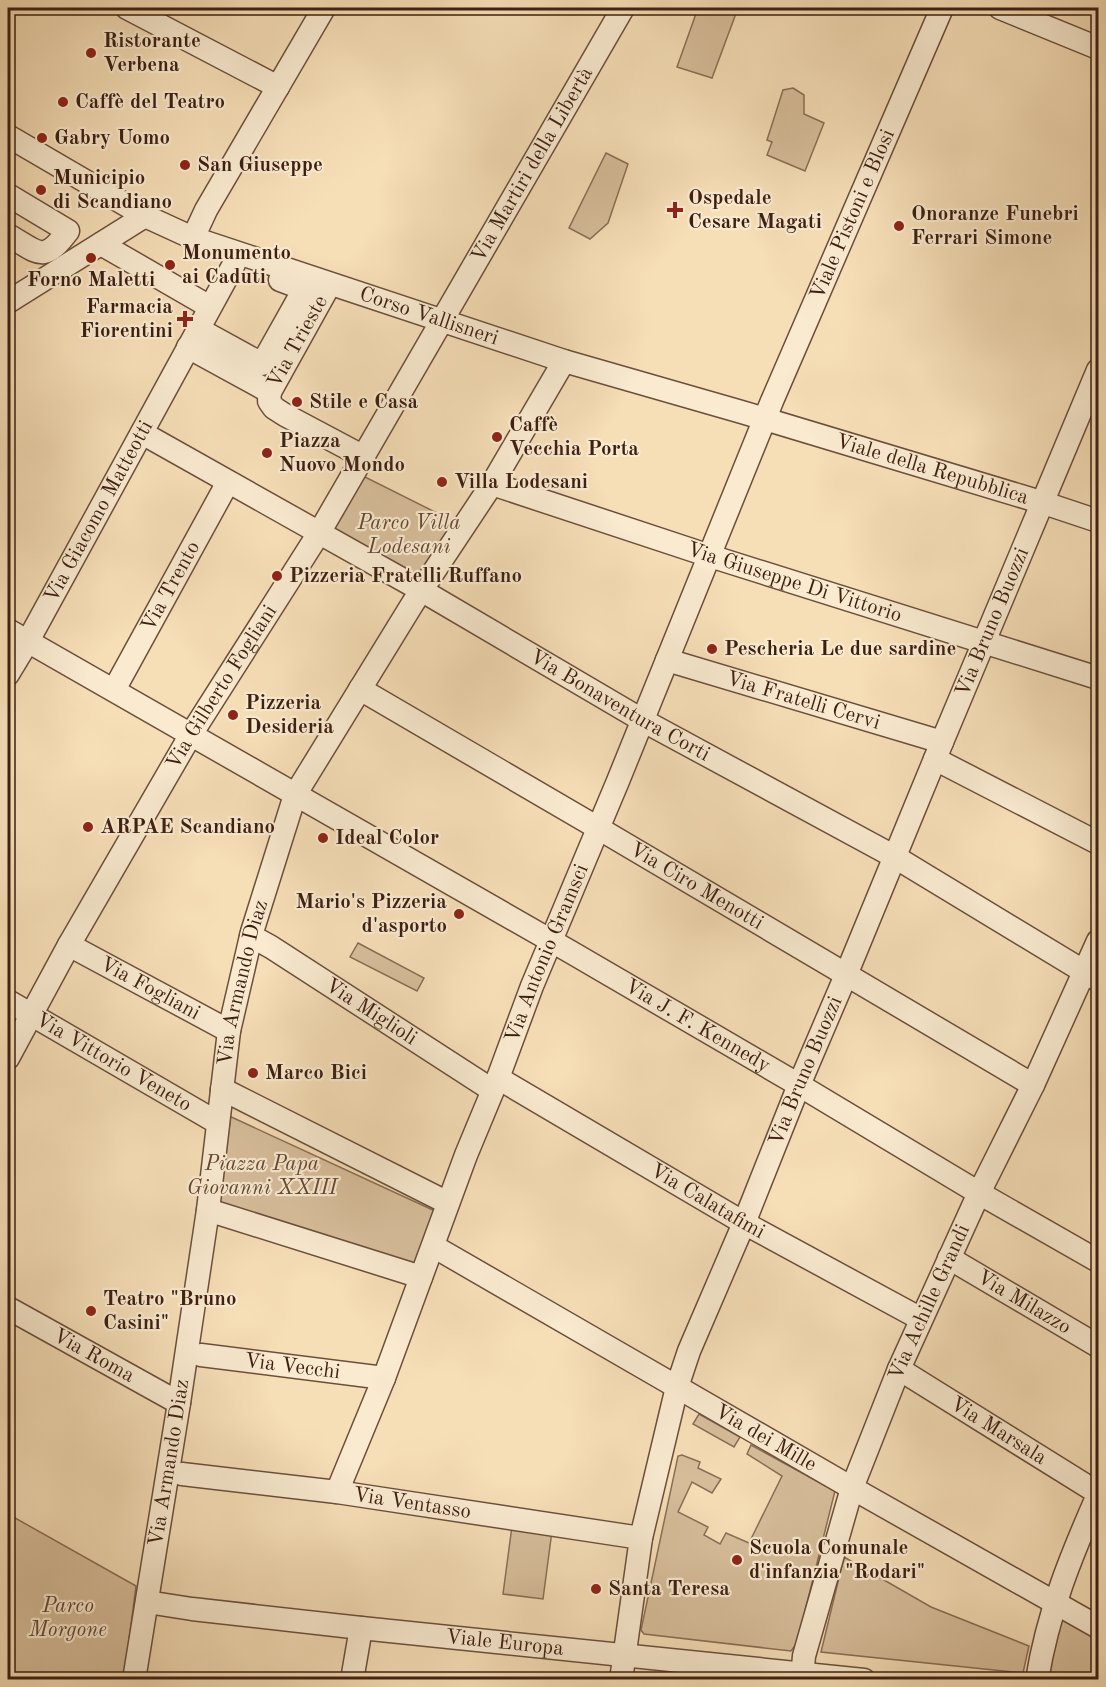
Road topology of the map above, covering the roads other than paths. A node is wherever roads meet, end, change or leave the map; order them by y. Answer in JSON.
{"nodes":[{"id":1,"x":127,"y":8,"type":"edge"},
{"id":2,"x":324,"y":8,"type":"edge"},
{"id":3,"x":623,"y":8,"type":"edge"},
{"id":4,"x":942,"y":8,"type":"edge"},
{"id":5,"x":1000,"y":8,"type":"edge"},
{"id":6,"x":1098,"y":48,"type":"edge"},
{"id":7,"x":278,"y":87,"type":"junction"},
{"id":8,"x":8,"y":136,"type":"edge"},
{"id":9,"x":8,"y":195,"type":"edge"},
{"id":10,"x":139,"y":220,"type":"junction"},
{"id":11,"x":8,"y":235,"type":"edge"},
{"id":12,"x":194,"y":238,"type":"junction"},
{"id":13,"x":101,"y":244,"type":"junction"},
{"id":14,"x":234,"y":264,"type":"junction"},
{"id":15,"x":330,"y":284,"type":"junction"},
{"id":16,"x":8,"y":302,"type":"edge"},
{"id":17,"x":210,"y":307,"type":"junction"},
{"id":18,"x":441,"y":320,"type":"junction"},
{"id":19,"x":193,"y":338,"type":"junction"},
{"id":20,"x":564,"y":361,"type":"junction"},
{"id":21,"x":1098,"y":370,"type":"edge"},
{"id":22,"x":269,"y":397,"type":"junction"},
{"id":23,"x":765,"y":419,"type":"junction"},
{"id":24,"x":142,"y":433,"type":"junction"},
{"id":25,"x":364,"y":457,"type":"junction"},
{"id":26,"x":228,"y":482,"type":"junction"},
{"id":27,"x":492,"y":484,"type":"junction"},
{"id":28,"x":1044,"y":503,"type":"junction"},
{"id":29,"x":1098,"y":521,"type":"edge"},
{"id":30,"x":319,"y":532,"type":"junction"},
{"id":31,"x":710,"y":556,"type":"junction"},
{"id":32,"x":421,"y":590,"type":"junction"},
{"id":33,"x":8,"y":630,"type":"edge"},
{"id":34,"x":28,"y":641,"type":"junction"},
{"id":35,"x":984,"y":641,"type":"junction"},
{"id":36,"x":667,"y":660,"type":"junction"},
{"id":37,"x":8,"y":674,"type":"edge"},
{"id":38,"x":1098,"y":678,"type":"edge"},
{"id":39,"x":360,"y":689,"type":"junction"},
{"id":40,"x":114,"y":690,"type":"junction"},
{"id":41,"x":642,"y":720,"type":"junction"},
{"id":42,"x":190,"y":736,"type":"junction"},
{"id":43,"x":939,"y":751,"type":"junction"},
{"id":44,"x":295,"y":795,"type":"junction"},
{"id":45,"x":598,"y":828,"type":"junction"},
{"id":46,"x":1098,"y":843,"type":"edge"},
{"id":47,"x":895,"y":857,"type":"junction"},
{"id":48,"x":251,"y":936,"type":"junction"},
{"id":49,"x":552,"y":941,"type":"junction"},
{"id":50,"x":1098,"y":941,"type":"edge"},
{"id":51,"x":69,"y":945,"type":"junction"},
{"id":52,"x":846,"y":975,"type":"junction"},
{"id":53,"x":1091,"y":976,"type":"edge"},
{"id":54,"x":8,"y":1001,"type":"edge"},
{"id":55,"x":31,"y":1014,"type":"junction"},
{"id":56,"x":229,"y":1031,"type":"junction"},
{"id":57,"x":8,"y":1058,"type":"edge"},
{"id":58,"x":495,"y":1084,"type":"junction"},
{"id":59,"x":799,"y":1085,"type":"junction"},
{"id":60,"x":1033,"y":1085,"type":"junction"},
{"id":61,"x":222,"y":1089,"type":"junction"},
{"id":62,"x":218,"y":1123,"type":"junction"},
{"id":63,"x":979,"y":1193,"type":"junction"},
{"id":64,"x":448,"y":1203,"type":"junction"},
{"id":65,"x":208,"y":1210,"type":"junction"},
{"id":66,"x":744,"y":1223,"type":"junction"},
{"id":67,"x":433,"y":1246,"type":"junction"},
{"id":68,"x":949,"y":1258,"type":"junction"},
{"id":69,"x":1098,"y":1261,"type":"edge"},
{"id":70,"x":421,"y":1278,"type":"junction"},
{"id":71,"x":8,"y":1308,"type":"edge"},
{"id":72,"x":921,"y":1319,"type":"junction"},
{"id":73,"x":1098,"y":1346,"type":"edge"},
{"id":74,"x":201,"y":1355,"type":"dead end"},
{"id":75,"x":899,"y":1369,"type":"junction"},
{"id":76,"x":384,"y":1378,"type":"junction"},
{"id":77,"x":677,"y":1387,"type":"junction"},
{"id":78,"x":179,"y":1402,"type":"junction"},
{"id":79,"x":182,"y":1474,"type":"dead end"},
{"id":80,"x":852,"y":1488,"type":"junction"},
{"id":81,"x":338,"y":1492,"type":"junction"},
{"id":82,"x":1098,"y":1494,"type":"edge"},
{"id":83,"x":642,"y":1538,"type":"junction"},
{"id":84,"x":147,"y":1602,"type":"junction"},
{"id":85,"x":1054,"y":1603,"type":"junction"},
{"id":86,"x":1098,"y":1627,"type":"edge"},
{"id":87,"x":361,"y":1628,"type":"junction"},
{"id":88,"x":624,"y":1655,"type":"junction"},
{"id":89,"x":802,"y":1676,"type":"edge"},
{"id":90,"x":134,"y":1680,"type":"edge"},
{"id":91,"x":352,"y":1680,"type":"edge"},
{"id":92,"x":621,"y":1680,"type":"edge"},
{"id":93,"x":864,"y":1680,"type":"edge"},
{"id":94,"x":1037,"y":1680,"type":"edge"}],
"edges":[{"from":1,"to":7,"type":"street"},
{"from":2,"to":7,"type":"street"},
{"from":3,"to":18,"type":"street","name":"Via Martiri della Libertà"},
{"from":4,"to":23,"type":"street","name":"Viale Pistoni e Blosi"},
{"from":5,"to":6,"type":"street"},
{"from":7,"to":12,"type":"street"},
{"from":8,"to":10,"type":"street","name":"Corso Vallisneri"},
{"from":9,"to":11,"type":"street"},
{"from":10,"to":12,"type":"street","name":"Corso Vallisneri"},
{"from":10,"to":13,"type":"street"},
{"from":10,"to":14,"type":"street"},
{"from":12,"to":15,"type":"street","name":"Corso Vallisneri"},
{"from":13,"to":16,"type":"street"},
{"from":13,"to":17,"type":"street"},
{"from":14,"to":17,"type":"street","name":"Via Giacomo Matteotti"},
{"from":14,"to":19,"type":"street"},
{"from":15,"to":18,"type":"street","name":"Corso Vallisneri"},
{"from":15,"to":22,"type":"street","name":"Via Trieste"},
{"from":17,"to":19,"type":"street","name":"Via Giacomo Matteotti"},
{"from":18,"to":20,"type":"street","name":"Corso Vallisneri"},
{"from":18,"to":25,"type":"street","name":"Via Gilberto Fogliani"},
{"from":19,"to":22,"type":"street"},
{"from":19,"to":24,"type":"street","name":"Via Giacomo Matteotti"},
{"from":20,"to":23,"type":"street","name":"Corso Vallisneri"},
{"from":20,"to":27,"type":"street","name":"Via Armando Diaz"},
{"from":21,"to":28,"type":"street","name":"Via Bruno Buozzi"},
{"from":22,"to":25,"type":"street"},
{"from":23,"to":28,"type":"street","name":"Viale della Repubblica"},
{"from":23,"to":31,"type":"street","name":"Via Antonio Gramsci"},
{"from":24,"to":26,"type":"street","name":"Via Bonaventura Corti"},
{"from":24,"to":34,"type":"street","name":"Via Giacomo Matteotti"},
{"from":25,"to":30,"type":"street","name":"Via Gilberto Fogliani"},
{"from":26,"to":30,"type":"street","name":"Via Bonaventura Corti"},
{"from":26,"to":40,"type":"street","name":"Via Trento"},
{"from":27,"to":31,"type":"street","name":"Via Giuseppe Di Vittorio"},
{"from":27,"to":32,"type":"street","name":"Via Armando Diaz"},
{"from":28,"to":29,"type":"street","name":"Viale della Repubblica"},
{"from":28,"to":35,"type":"street","name":"Via Bruno Buozzi"},
{"from":30,"to":32,"type":"street","name":"Via Bonaventura Corti"},
{"from":30,"to":42,"type":"street","name":"Via Gilberto Fogliani"},
{"from":31,"to":35,"type":"street","name":"Via Giuseppe Di Vittorio"},
{"from":31,"to":36,"type":"street","name":"Via Antonio Gramsci"},
{"from":32,"to":39,"type":"street","name":"Via Armando Diaz"},
{"from":32,"to":41,"type":"street","name":"Via Bonaventura Corti"},
{"from":33,"to":34,"type":"street","name":"Via J. F. Kennedy"},
{"from":34,"to":37,"type":"street","name":"Via Giacomo Matteotti"},
{"from":34,"to":40,"type":"street","name":"Via J. F. Kennedy"},
{"from":35,"to":38,"type":"street","name":"Via Giuseppe Di Vittorio"},
{"from":35,"to":43,"type":"street","name":"Via Bruno Buozzi"},
{"from":36,"to":41,"type":"street","name":"Via Antonio Gramsci"},
{"from":36,"to":43,"type":"street","name":"Via Fratelli Cervi"},
{"from":39,"to":44,"type":"street","name":"Via Armando Diaz"},
{"from":39,"to":45,"type":"street","name":"Via Ciro Menotti"},
{"from":40,"to":42,"type":"street","name":"Via J. F. Kennedy"},
{"from":41,"to":45,"type":"street","name":"Via Antonio Gramsci"},
{"from":41,"to":47,"type":"street","name":"Via Bonaventura Corti"},
{"from":42,"to":44,"type":"street","name":"Via J. F. Kennedy"},
{"from":42,"to":51,"type":"street","name":"Via Gilberto Fogliani"},
{"from":43,"to":46,"type":"street","name":"Via Fratelli Cervi"},
{"from":43,"to":47,"type":"street","name":"Via Bruno Buozzi"},
{"from":44,"to":48,"type":"street","name":"Via Armando Diaz"},
{"from":44,"to":49,"type":"street","name":"Via J. F. Kennedy"},
{"from":45,"to":49,"type":"street","name":"Via Antonio Gramsci"},
{"from":45,"to":52,"type":"street","name":"Via Ciro Menotti"},
{"from":47,"to":52,"type":"street","name":"Via Bruno Buozzi"},
{"from":47,"to":53,"type":"street","name":"Via Bonaventura Corti"},
{"from":48,"to":56,"type":"street","name":"Via Armando Diaz"},
{"from":48,"to":58,"type":"street","name":"Via Miglioli"},
{"from":49,"to":58,"type":"street","name":"Via Antonio Gramsci"},
{"from":49,"to":59,"type":"street","name":"Via J. F. Kennedy"},
{"from":50,"to":53,"type":"street","name":"Via Achille Grandi"},
{"from":51,"to":55,"type":"street","name":"Via Gilberto Fogliani"},
{"from":51,"to":56,"type":"street","name":"Via Fogliani"},
{"from":52,"to":59,"type":"street","name":"Via Bruno Buozzi"},
{"from":52,"to":60,"type":"street","name":"Via Ciro Menotti"},
{"from":53,"to":60,"type":"street","name":"Via Achille Grandi"},
{"from":54,"to":55,"type":"street","name":"Via Vittorio Veneto"},
{"from":55,"to":57,"type":"street","name":"Via Gilberto Fogliani"},
{"from":55,"to":62,"type":"street","name":"Via Vittorio Veneto"},
{"from":56,"to":61,"type":"street","name":"Via Armando Diaz"},
{"from":58,"to":64,"type":"street","name":"Via Antonio Gramsci"},
{"from":58,"to":66,"type":"street","name":"Via Calatafimi"},
{"from":59,"to":63,"type":"street","name":"Via J. F. Kennedy"},
{"from":59,"to":66,"type":"street","name":"Via Bruno Buozzi"},
{"from":60,"to":63,"type":"street","name":"Via Achille Grandi"},
{"from":61,"to":62,"type":"street","name":"Via Armando Diaz"},
{"from":61,"to":64,"type":"street"},
{"from":62,"to":65,"type":"street","name":"Via Armando Diaz"},
{"from":63,"to":68,"type":"street","name":"Via Achille Grandi"},
{"from":63,"to":69,"type":"street","name":"Via J. F. Kennedy"},
{"from":64,"to":67,"type":"street","name":"Via Antonio Gramsci"},
{"from":65,"to":70,"type":"street"},
{"from":65,"to":78,"type":"street","name":"Via Armando Diaz"},
{"from":66,"to":72,"type":"street","name":"Via Calatafimi"},
{"from":66,"to":77,"type":"street","name":"Via Bruno Buozzi"},
{"from":67,"to":70,"type":"street","name":"Via Antonio Gramsci"},
{"from":67,"to":77,"type":"street","name":"Via dei Mille"},
{"from":68,"to":72,"type":"street","name":"Via Achille Grandi"},
{"from":68,"to":73,"type":"street","name":"Via Milazzo"},
{"from":70,"to":76,"type":"street","name":"Via Antonio Gramsci"},
{"from":71,"to":78,"type":"street","name":"Via Roma"},
{"from":72,"to":75,"type":"street","name":"Via Achille Grandi"},
{"from":74,"to":76,"type":"street","name":"Via Vecchi"},
{"from":75,"to":80,"type":"street","name":"Via Achille Grandi"},
{"from":75,"to":82,"type":"street","name":"Via Marsala"},
{"from":76,"to":81,"type":"street","name":"Via Antonio Gramsci"},
{"from":77,"to":80,"type":"street","name":"Via dei Mille"},
{"from":77,"to":83,"type":"street","name":"Via Bruno Buozzi"},
{"from":78,"to":84,"type":"street","name":"Via Armando Diaz"},
{"from":79,"to":81,"type":"street","name":"Via Ventasso"},
{"from":80,"to":85,"type":"street","name":"Via dei Mille"},
{"from":80,"to":89,"type":"street","name":"Via Achille Grandi"},
{"from":81,"to":83,"type":"street","name":"Via Ventasso"},
{"from":82,"to":85,"type":"street"},
{"from":83,"to":88,"type":"street","name":"Via Bruno Buozzi"},
{"from":84,"to":87,"type":"street","name":"Viale Europa"},
{"from":84,"to":90,"type":"street","name":"Via Armando Diaz"},
{"from":85,"to":86,"type":"street","name":"Via dei Mille"},
{"from":85,"to":94,"type":"street"},
{"from":87,"to":88,"type":"street","name":"Viale Europa"},
{"from":87,"to":91,"type":"street"},
{"from":88,"to":89,"type":"street","name":"Viale Europa"},
{"from":88,"to":92,"type":"street","name":"Via Bruno Buozzi"},
{"from":89,"to":93,"type":"street","name":"Viale Europa"}]}
